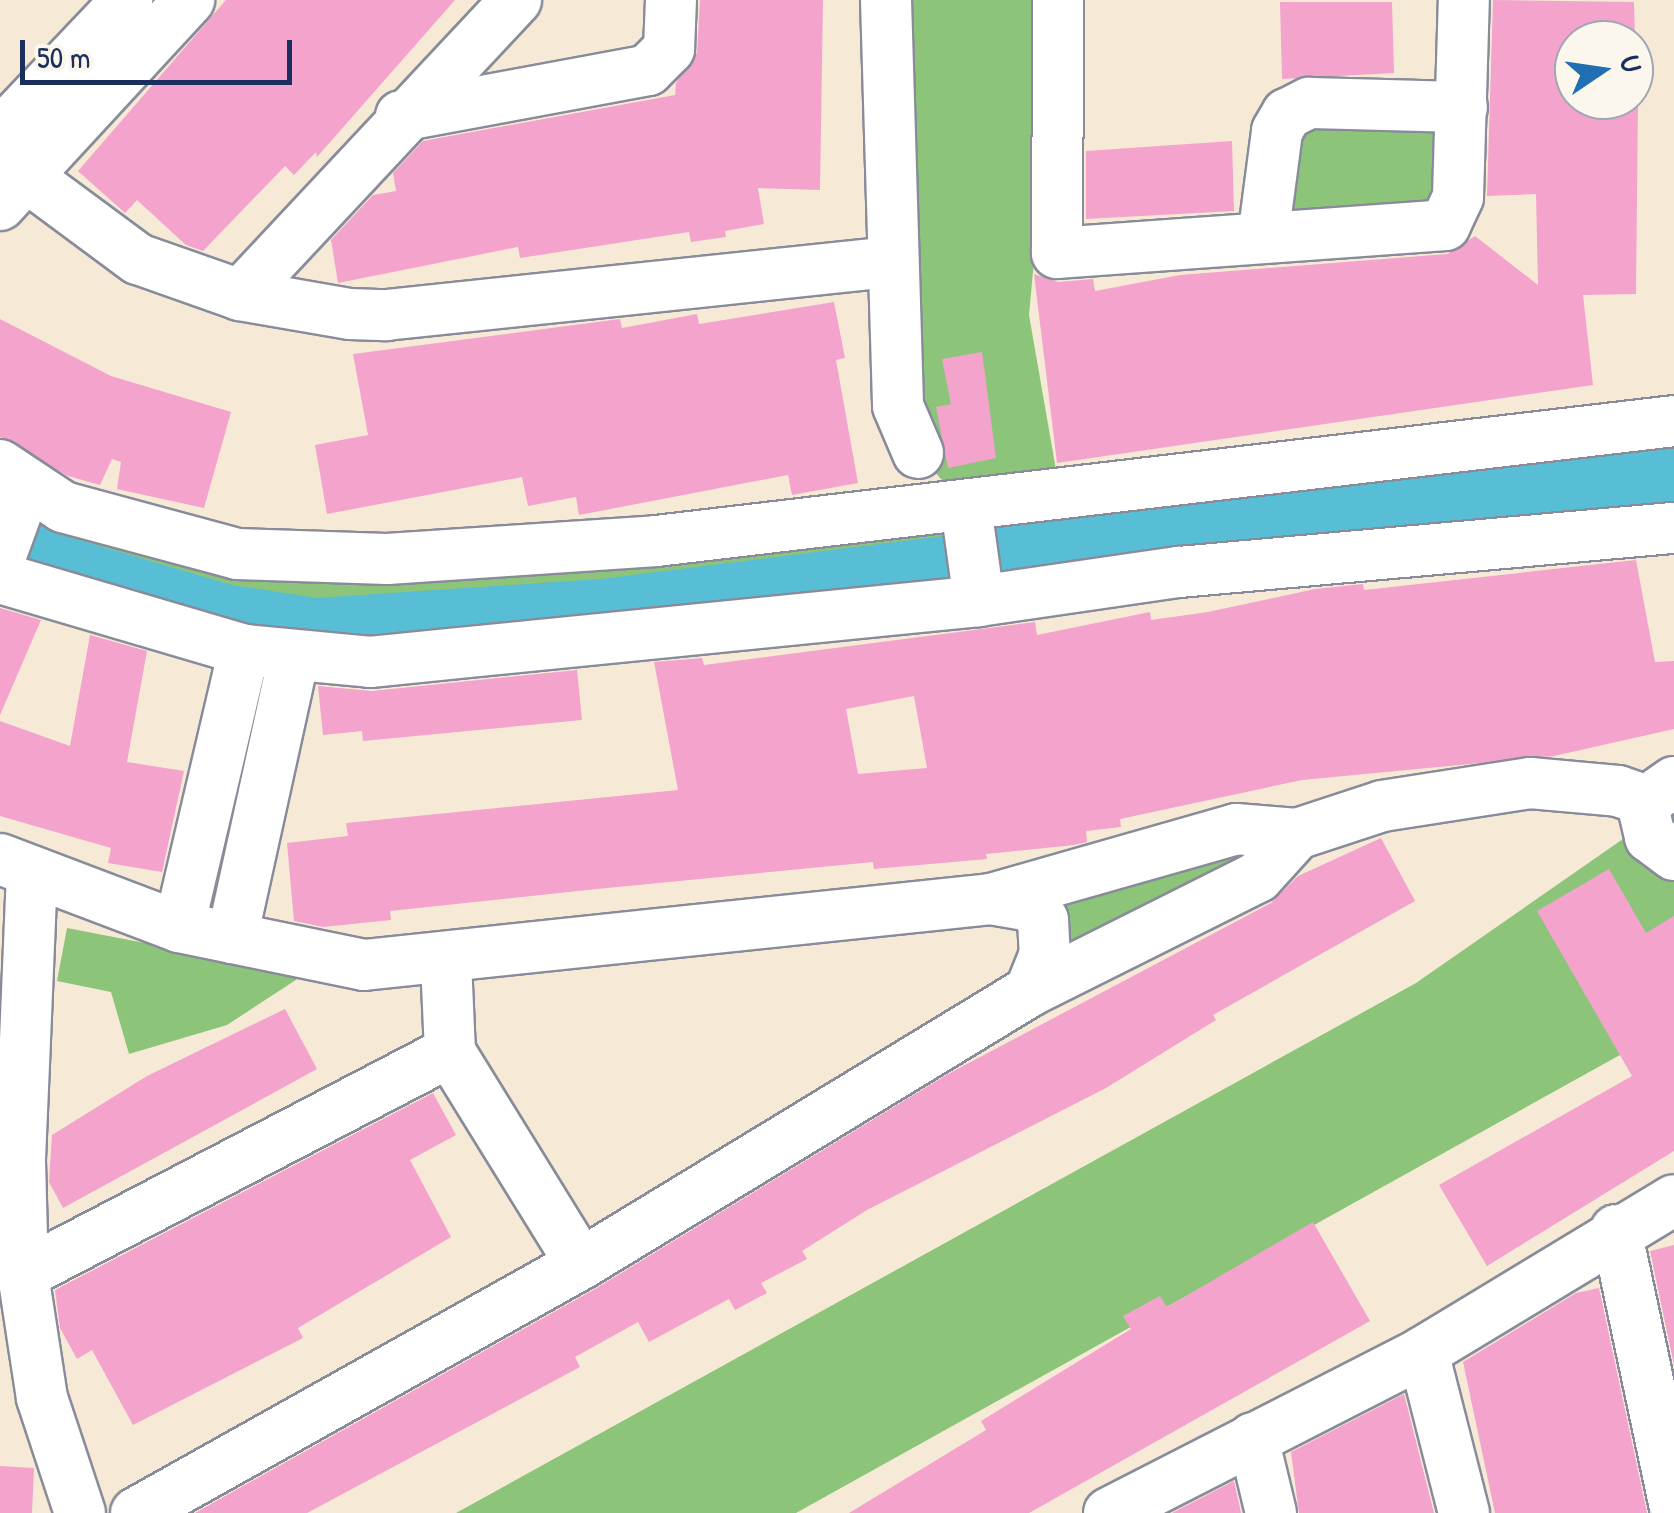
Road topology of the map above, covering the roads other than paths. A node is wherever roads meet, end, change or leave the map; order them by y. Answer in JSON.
{"nodes":[{"id":1,"x":127,"y":0,"type":"edge"},
{"id":2,"x":189,"y":0,"type":"edge"},
{"id":3,"x":516,"y":0,"type":"edge"},
{"id":4,"x":671,"y":0,"type":"edge"},
{"id":5,"x":886,"y":0,"type":"edge"},
{"id":6,"x":1058,"y":0,"type":"edge"},
{"id":7,"x":1464,"y":0,"type":"edge"},
{"id":8,"x":1462,"y":107,"type":"junction"},
{"id":9,"x":401,"y":116,"type":"junction"},
{"id":10,"x":0,"y":134,"type":"edge"},
{"id":11,"x":8,"y":179,"type":"edge"},
{"id":12,"x":1263,"y":238,"type":"junction"},
{"id":13,"x":890,"y":262,"type":"junction"},
{"id":14,"x":240,"y":295,"type":"junction"},
{"id":15,"x":1674,"y":421,"type":"edge"},
{"id":16,"x":918,"y":453,"type":"dead end"},
{"id":17,"x":14,"y":474,"type":"edge"},
{"id":18,"x":967,"y":518,"type":"junction"},
{"id":19,"x":1674,"y":528,"type":"edge"},
{"id":20,"x":0,"y":558,"type":"edge"},
{"id":21,"x":0,"y":578,"type":"edge"},
{"id":22,"x":977,"y":589,"type":"junction"},
{"id":23,"x":244,"y":650,"type":"junction"},
{"id":24,"x":293,"y":660,"type":"junction"},
{"id":25,"x":1660,"y":792,"type":"edge"},
{"id":26,"x":1297,"y":834,"type":"junction"},
{"id":27,"x":1674,"y":855,"type":"edge"},
{"id":28,"x":16,"y":866,"type":"edge"},
{"id":29,"x":990,"y":899,"type":"junction"},
{"id":30,"x":180,"y":927,"type":"junction"},
{"id":31,"x":232,"y":938,"type":"junction"},
{"id":32,"x":446,"y":961,"type":"junction"},
{"id":33,"x":1030,"y":991,"type":"junction"},
{"id":34,"x":450,"y":1052,"type":"junction"},
{"id":35,"x":1674,"y":1200,"type":"edge"},
{"id":36,"x":1616,"y":1230,"type":"junction"},
{"id":37,"x":581,"y":1264,"type":"junction"},
{"id":38,"x":22,"y":1274,"type":"junction"},
{"id":39,"x":1424,"y":1352,"type":"junction"},
{"id":40,"x":1253,"y":1438,"type":"junction"},
{"id":41,"x":1674,"y":1504,"type":"edge"},
{"id":42,"x":80,"y":1513,"type":"edge"},
{"id":43,"x":136,"y":1513,"type":"edge"},
{"id":44,"x":1109,"y":1513,"type":"edge"},
{"id":45,"x":1271,"y":1513,"type":"edge"},
{"id":46,"x":1464,"y":1513,"type":"edge"}],
"edges":[{"from":1,"to":10,"type":"street"},
{"from":2,"to":11,"type":"street"},
{"from":3,"to":9,"type":"street"},
{"from":4,"to":9,"type":"street"},
{"from":5,"to":13,"type":"street"},
{"from":6,"to":12,"type":"street"},
{"from":7,"to":8,"type":"street"},
{"from":8,"to":12,"type":"street"},
{"from":8,"to":12,"type":"street"},
{"from":9,"to":14,"type":"street"},
{"from":11,"to":14,"type":"street"},
{"from":13,"to":14,"type":"street"},
{"from":13,"to":16,"type":"street"},
{"from":15,"to":18,"type":"street"},
{"from":17,"to":18,"type":"street"},
{"from":17,"to":20,"type":"street"},
{"from":18,"to":22,"type":"street"},
{"from":19,"to":22,"type":"street"},
{"from":21,"to":23,"type":"street"},
{"from":22,"to":24,"type":"street"},
{"from":23,"to":24,"type":"street"},
{"from":23,"to":30,"type":"street"},
{"from":24,"to":31,"type":"street"},
{"from":25,"to":26,"type":"street"},
{"from":25,"to":27,"type":"street"},
{"from":26,"to":29,"type":"street"},
{"from":26,"to":33,"type":"street"},
{"from":28,"to":30,"type":"street"},
{"from":28,"to":38,"type":"street"},
{"from":29,"to":32,"type":"street"},
{"from":29,"to":33,"type":"street"},
{"from":30,"to":31,"type":"street"},
{"from":31,"to":32,"type":"street"},
{"from":32,"to":34,"type":"street"},
{"from":33,"to":37,"type":"street"},
{"from":34,"to":37,"type":"street"},
{"from":34,"to":38,"type":"street"},
{"from":35,"to":36,"type":"street"},
{"from":36,"to":39,"type":"street"},
{"from":36,"to":41,"type":"street"},
{"from":37,"to":43,"type":"street"},
{"from":38,"to":42,"type":"street"},
{"from":39,"to":40,"type":"street"},
{"from":39,"to":46,"type":"street"},
{"from":40,"to":44,"type":"street"},
{"from":40,"to":45,"type":"street"}]}
